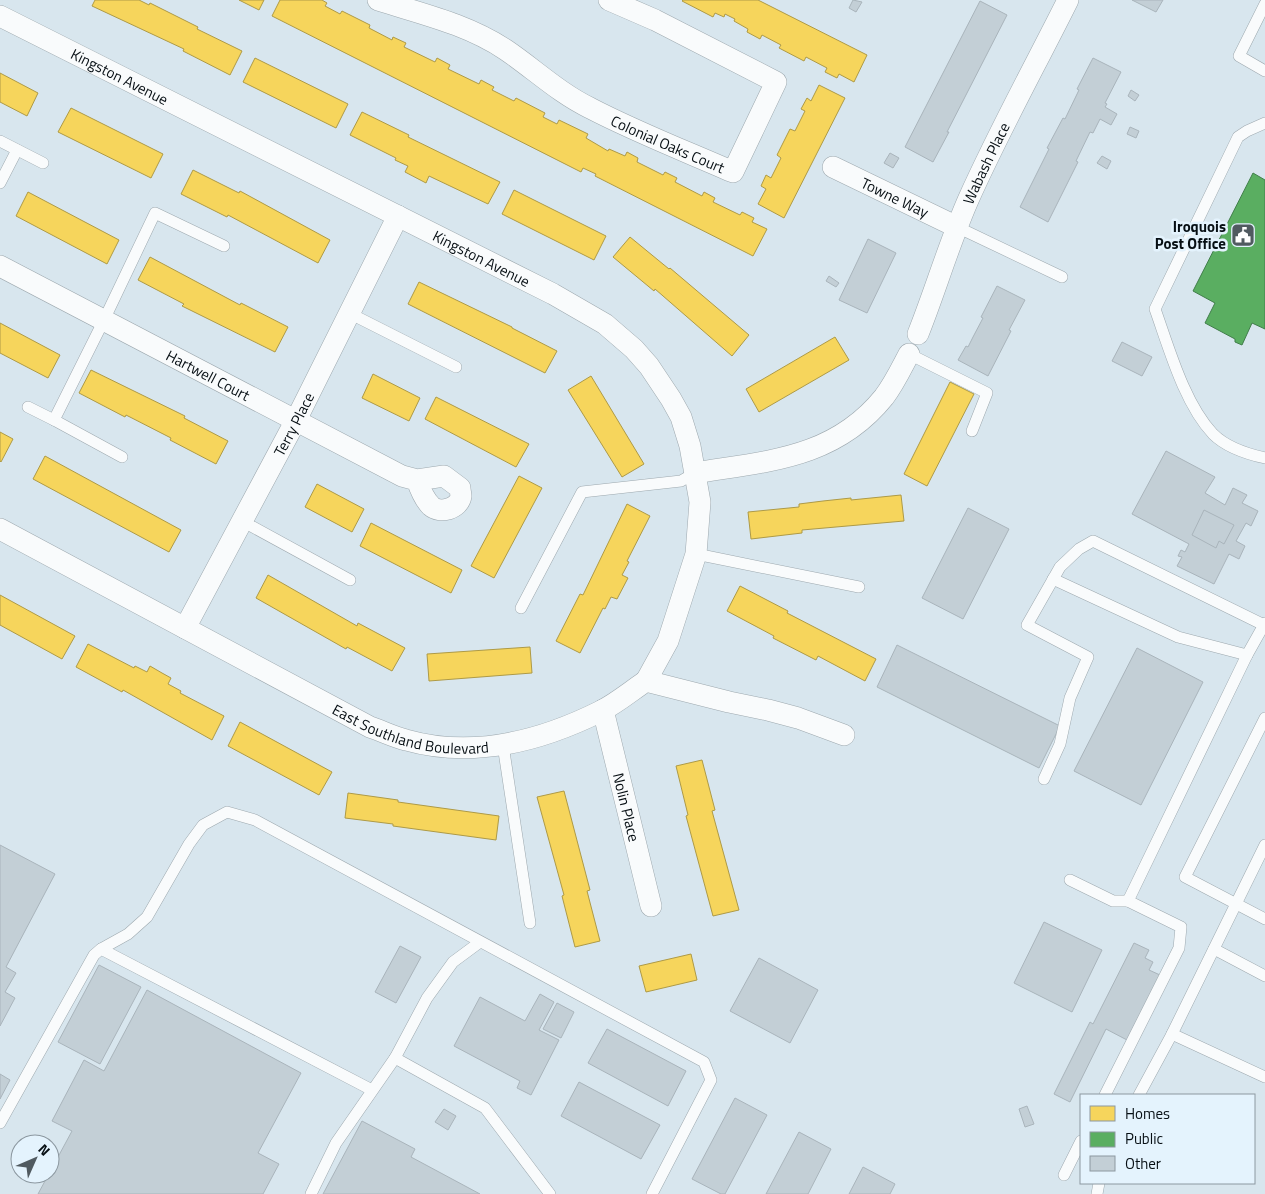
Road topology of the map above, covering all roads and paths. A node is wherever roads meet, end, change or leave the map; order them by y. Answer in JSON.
{"nodes":[{"id":1,"x":378,"y":0,"type":"edge"},
{"id":2,"x":608,"y":0,"type":"edge"},
{"id":3,"x":1068,"y":0,"type":"edge"},
{"id":4,"x":1265,"y":4,"type":"edge"},
{"id":5,"x":0,"y":16,"type":"edge"},
{"id":6,"x":1265,"y":71,"type":"edge"},
{"id":7,"x":1265,"y":123,"type":"edge"},
{"id":8,"x":0,"y":141,"type":"edge"},
{"id":9,"x":17,"y":150,"type":"junction"},
{"id":10,"x":43,"y":163,"type":"dead end"},
{"id":11,"x":833,"y":167,"type":"dead end"},
{"id":12,"x":0,"y":183,"type":"edge"},
{"id":13,"x":398,"y":216,"type":"junction"},
{"id":14,"x":957,"y":227,"type":"junction"},
{"id":15,"x":224,"y":246,"type":"dead end"},
{"id":16,"x":0,"y":266,"type":"edge"},
{"id":17,"x":1062,"y":277,"type":"dead end"},
{"id":18,"x":349,"y":314,"type":"junction"},
{"id":19,"x":104,"y":320,"type":"junction"},
{"id":20,"x":918,"y":334,"type":"dead end"},
{"id":21,"x":909,"y":354,"type":"joint"},
{"id":22,"x":456,"y":367,"type":"dead end"},
{"id":23,"x":28,"y":407,"type":"dead end"},
{"id":24,"x":54,"y":420,"type":"junction"},
{"id":25,"x":296,"y":420,"type":"junction"},
{"id":26,"x":972,"y":431,"type":"dead end"},
{"id":27,"x":122,"y":457,"type":"dead end"},
{"id":28,"x":1265,"y":458,"type":"edge"},
{"id":29,"x":695,"y":473,"type":"junction"},
{"id":30,"x":417,"y":480,"type":"dead end"},
{"id":31,"x":242,"y":521,"type":"junction"},
{"id":32,"x":0,"y":529,"type":"edge"},
{"id":33,"x":696,"y":554,"type":"junction"},
{"id":34,"x":1053,"y":579,"type":"junction"},
{"id":35,"x":350,"y":580,"type":"dead end"},
{"id":36,"x":859,"y":586,"type":"dead end"},
{"id":37,"x":521,"y":608,"type":"dead end"},
{"id":38,"x":1264,"y":624,"type":"edge"},
{"id":39,"x":185,"y":628,"type":"junction"},
{"id":40,"x":1247,"y":656,"type":"junction"},
{"id":41,"x":646,"y":681,"type":"junction"},
{"id":42,"x":603,"y":710,"type":"junction"},
{"id":43,"x":1265,"y":718,"type":"edge"},
{"id":44,"x":844,"y":736,"type":"dead end"},
{"id":45,"x":503,"y":745,"type":"junction"},
{"id":46,"x":1044,"y":779,"type":"dead end"},
{"id":47,"x":1265,"y":845,"type":"edge"},
{"id":48,"x":1070,"y":880,"type":"dead end"},
{"id":49,"x":1128,"y":901,"type":"junction"},
{"id":50,"x":1237,"y":904,"type":"junction"},
{"id":51,"x":651,"y":906,"type":"dead end"},
{"id":52,"x":1265,"y":919,"type":"edge"},
{"id":53,"x":530,"y":923,"type":"dead end"},
{"id":54,"x":480,"y":942,"type":"junction"},
{"id":55,"x":101,"y":949,"type":"junction"},
{"id":56,"x":1214,"y":949,"type":"junction"},
{"id":57,"x":1265,"y":976,"type":"edge"},
{"id":58,"x":1172,"y":1034,"type":"junction"},
{"id":59,"x":395,"y":1058,"type":"junction"},
{"id":60,"x":1265,"y":1077,"type":"edge"},
{"id":61,"x":372,"y":1090,"type":"junction"},
{"id":62,"x":1106,"y":1094,"type":"edge"},
{"id":63,"x":1140,"y":1094,"type":"edge"},
{"id":64,"x":0,"y":1123,"type":"edge"},
{"id":65,"x":1080,"y":1143,"type":"edge"},
{"id":66,"x":1064,"y":1175,"type":"dead end"},
{"id":67,"x":311,"y":1194,"type":"edge"},
{"id":68,"x":550,"y":1194,"type":"edge"},
{"id":69,"x":652,"y":1194,"type":"edge"}],
"edges":[{"from":1,"to":2,"type":"street","name":"Colonial Oaks Court"},
{"from":3,"to":14,"type":"street","name":"Wabash Place"},
{"from":4,"to":6,"type":"lane"},
{"from":5,"to":13,"type":"street","name":"Kingston Avenue"},
{"from":7,"to":28,"type":"lane"},
{"from":8,"to":9,"type":"lane"},
{"from":9,"to":10,"type":"lane"},
{"from":9,"to":12,"type":"lane"},
{"from":11,"to":14,"type":"street","name":"Towne Way"},
{"from":13,"to":18,"type":"street","name":"Terry Place"},
{"from":13,"to":29,"type":"street","name":"Kingston Avenue"},
{"from":14,"to":17,"type":"lane"},
{"from":14,"to":20,"type":"street","name":"Wabash Place"},
{"from":15,"to":19,"type":"lane"},
{"from":16,"to":19,"type":"street","name":"Hartwell Court"},
{"from":18,"to":22,"type":"lane"},
{"from":18,"to":25,"type":"street","name":"Terry Place"},
{"from":19,"to":24,"type":"lane"},
{"from":19,"to":25,"type":"street","name":"Hartwell Court"},
{"from":21,"to":26,"type":"lane"},
{"from":21,"to":29,"type":"street"},
{"from":23,"to":24,"type":"lane"},
{"from":24,"to":27,"type":"lane"},
{"from":25,"to":30,"type":"street","name":"Hartwell Court"},
{"from":25,"to":31,"type":"street","name":"Terry Place"},
{"from":29,"to":33,"type":"street","name":"Kingston Avenue"},
{"from":29,"to":37,"type":"lane"},
{"from":31,"to":35,"type":"lane"},
{"from":31,"to":39,"type":"street","name":"Terry Place"},
{"from":32,"to":39,"type":"street","name":"East Southland Boulevard"},
{"from":33,"to":36,"type":"lane"},
{"from":33,"to":41,"type":"street","name":"Kingston Avenue"},
{"from":34,"to":38,"type":"lane"},
{"from":34,"to":40,"type":"lane"},
{"from":34,"to":46,"type":"lane"},
{"from":38,"to":40,"type":"lane"},
{"from":39,"to":45,"type":"street","name":"East Southland Boulevard"},
{"from":40,"to":49,"type":"lane"},
{"from":41,"to":42,"type":"street","name":"East Southland Boulevard"},
{"from":41,"to":44,"type":"street"},
{"from":42,"to":45,"type":"street","name":"East Southland Boulevard"},
{"from":42,"to":51,"type":"street","name":"Nolin Place"},
{"from":43,"to":50,"type":"lane"},
{"from":45,"to":53,"type":"lane"},
{"from":47,"to":50,"type":"lane"},
{"from":48,"to":49,"type":"lane"},
{"from":49,"to":62,"type":"lane"},
{"from":50,"to":52,"type":"lane"},
{"from":50,"to":56,"type":"lane"},
{"from":54,"to":55,"type":"lane"},
{"from":54,"to":59,"type":"lane"},
{"from":54,"to":69,"type":"lane"},
{"from":55,"to":61,"type":"lane"},
{"from":55,"to":64,"type":"lane"},
{"from":56,"to":57,"type":"lane"},
{"from":56,"to":58,"type":"lane"},
{"from":58,"to":60,"type":"lane"},
{"from":58,"to":63,"type":"lane"},
{"from":59,"to":61,"type":"lane"},
{"from":59,"to":68,"type":"lane"},
{"from":61,"to":67,"type":"lane"},
{"from":65,"to":66,"type":"lane"}]}
